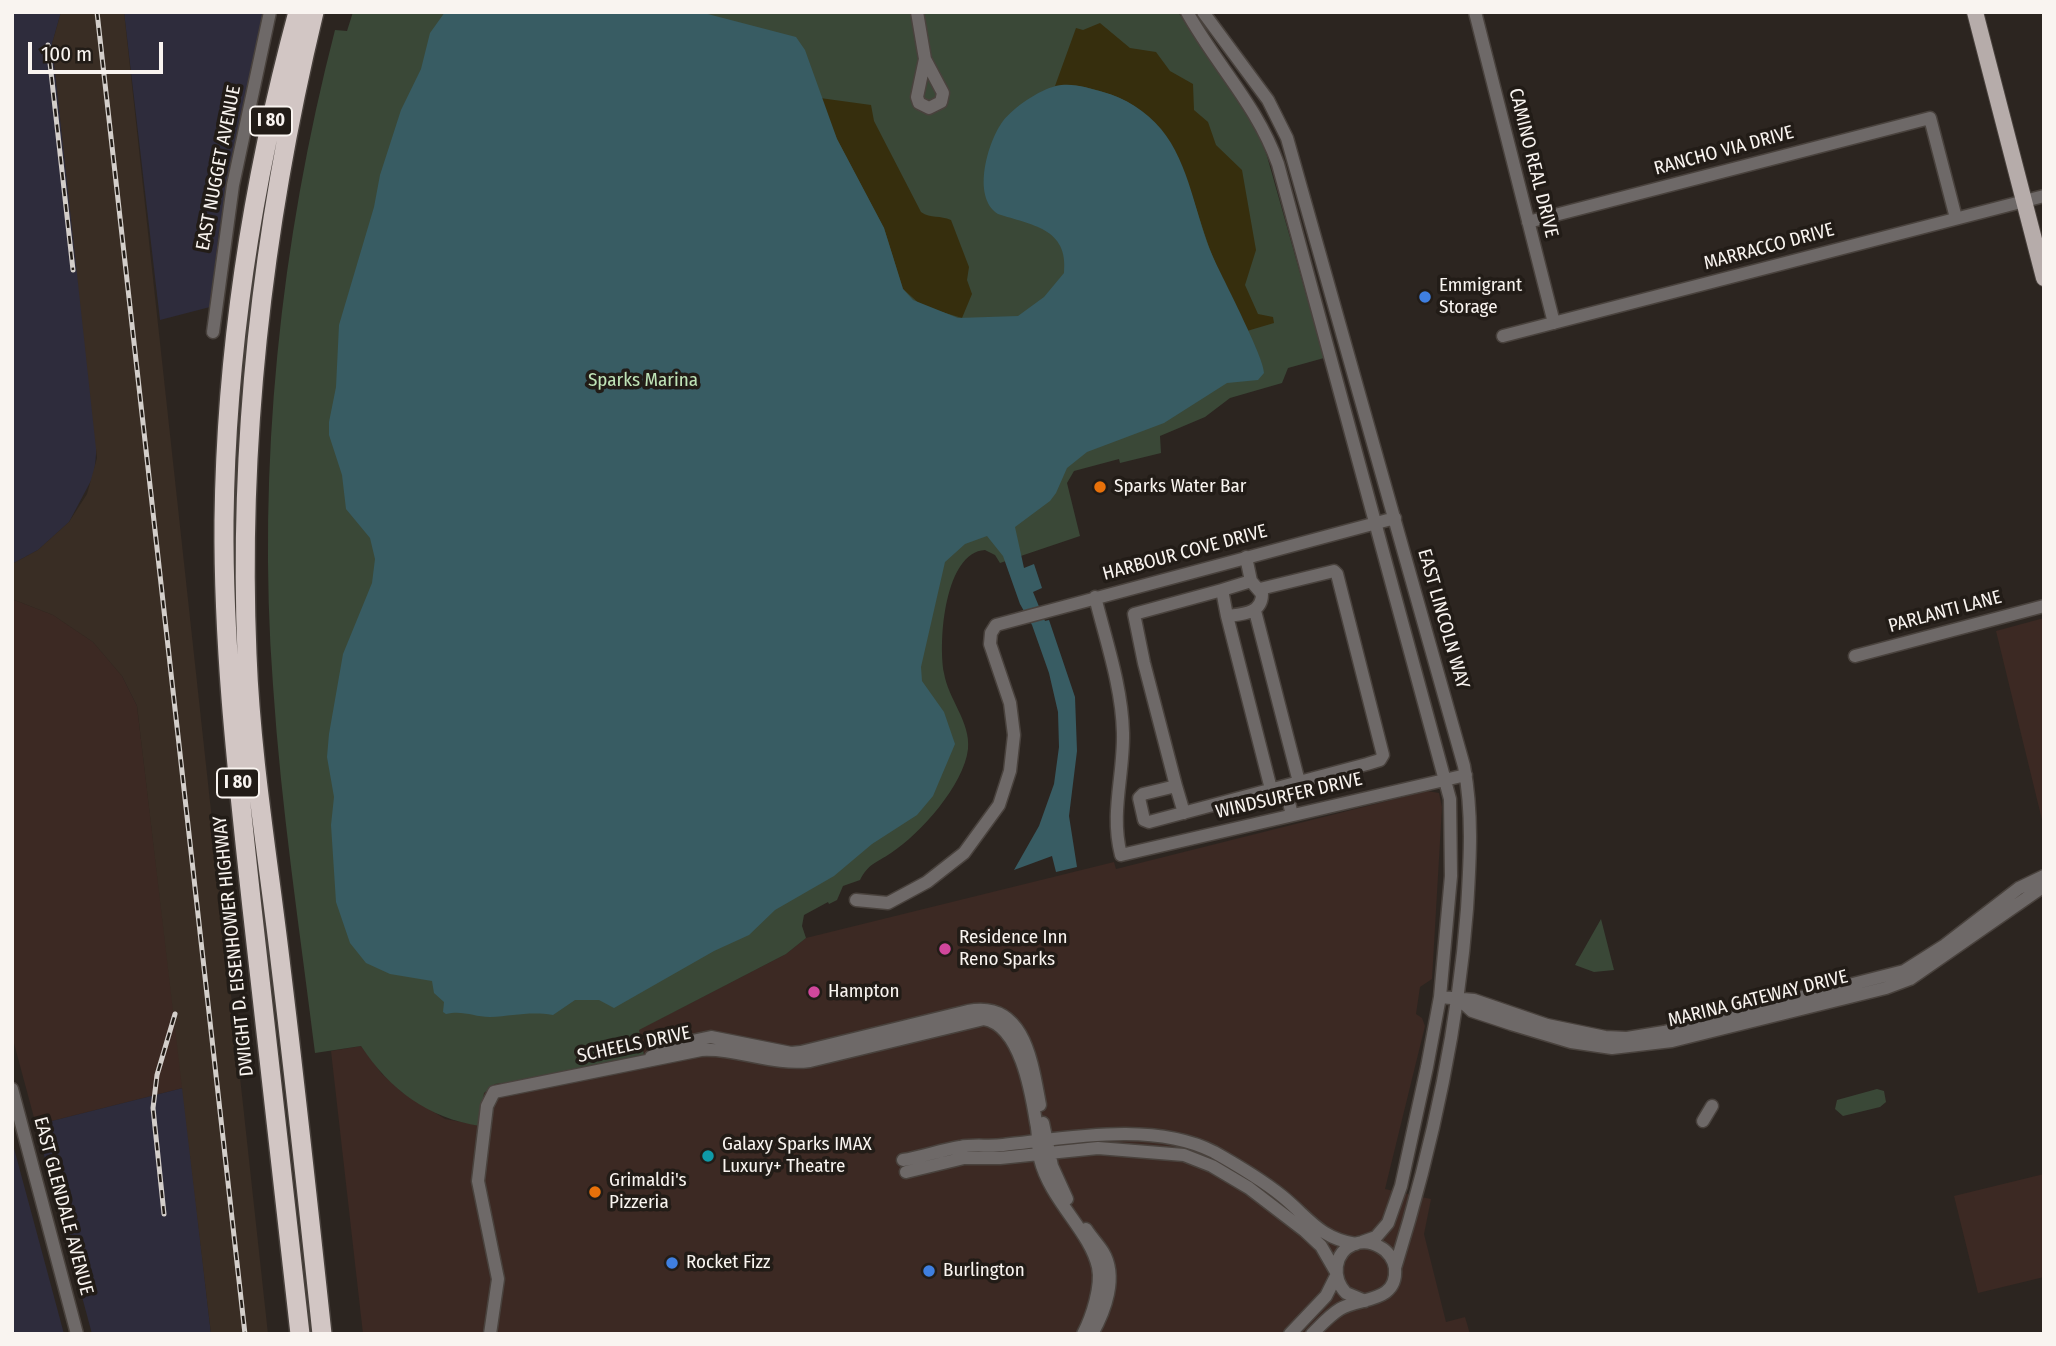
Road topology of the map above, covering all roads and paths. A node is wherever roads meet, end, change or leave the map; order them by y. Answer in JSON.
{"nodes":[{"id":1,"x":271,"y":12,"type":"edge"},
{"id":2,"x":289,"y":12,"type":"edge"},
{"id":3,"x":298,"y":12,"type":"edge"},
{"id":4,"x":314,"y":12,"type":"edge"},
{"id":5,"x":326,"y":12,"type":"edge"},
{"id":6,"x":917,"y":12,"type":"edge"},
{"id":7,"x":1187,"y":12,"type":"edge"},
{"id":8,"x":1203,"y":12,"type":"edge"},
{"id":9,"x":1475,"y":12,"type":"edge"},
{"id":10,"x":1975,"y":12,"type":"edge"},
{"id":11,"x":925,"y":59,"type":"dead end"},
{"id":12,"x":2044,"y":196,"type":"edge"},
{"id":13,"x":2024,"y":201,"type":"junction"},
{"id":14,"x":273,"y":204,"type":"junction"},
{"id":15,"x":1956,"y":218,"type":"junction"},
{"id":16,"x":1528,"y":222,"type":"junction"},
{"id":17,"x":249,"y":230,"type":"junction"},
{"id":18,"x":2044,"y":278,"type":"edge"},
{"id":19,"x":1554,"y":323,"type":"junction"},
{"id":20,"x":213,"y":332,"type":"dead end"},
{"id":21,"x":1503,"y":336,"type":"dead end"},
{"id":22,"x":1395,"y":518,"type":"junction"},
{"id":23,"x":1376,"y":523,"type":"junction"},
{"id":24,"x":1246,"y":557,"type":"junction"},
{"id":25,"x":1255,"y":585,"type":"junction"},
{"id":26,"x":1222,"y":590,"type":"junction"},
{"id":27,"x":1095,"y":597,"type":"junction"},
{"id":28,"x":2044,"y":606,"type":"edge"},
{"id":29,"x":1255,"y":611,"type":"junction"},
{"id":30,"x":1227,"y":616,"type":"junction"},
{"id":31,"x":1855,"y":656,"type":"dead end"},
{"id":32,"x":1466,"y":775,"type":"junction"},
{"id":33,"x":1445,"y":780,"type":"junction"},
{"id":34,"x":1299,"y":782,"type":"junction"},
{"id":35,"x":1176,"y":786,"type":"junction"},
{"id":36,"x":1285,"y":786,"type":"junction"},
{"id":37,"x":1271,"y":789,"type":"junction"},
{"id":38,"x":1184,"y":813,"type":"junction"},
{"id":39,"x":1293,"y":815,"type":"junction"},
{"id":40,"x":2044,"y":876,"type":"edge"},
{"id":41,"x":2044,"y":886,"type":"edge"},
{"id":42,"x":856,"y":900,"type":"dead end"},
{"id":43,"x":1440,"y":997,"type":"junction"},
{"id":44,"x":1459,"y":999,"type":"junction"},
{"id":45,"x":875,"y":1038,"type":"junction"},
{"id":46,"x":638,"y":1062,"type":"junction"},
{"id":47,"x":12,"y":1089,"type":"edge"},
{"id":48,"x":1713,"y":1106,"type":"dead end"},
{"id":49,"x":1703,"y":1121,"type":"dead end"},
{"id":50,"x":1043,"y":1139,"type":"junction"},
{"id":51,"x":964,"y":1152,"type":"junction"},
{"id":52,"x":1044,"y":1153,"type":"junction"},
{"id":53,"x":904,"y":1166,"type":"dead end"},
{"id":54,"x":1359,"y":1243,"type":"junction"},
{"id":55,"x":1395,"y":1268,"type":"junction"},
{"id":56,"x":1336,"y":1274,"type":"junction"},
{"id":57,"x":1104,"y":1282,"type":"junction"},
{"id":58,"x":1365,"y":1301,"type":"junction"},
{"id":59,"x":1092,"y":1306,"type":"junction"},
{"id":60,"x":77,"y":1334,"type":"edge"},
{"id":61,"x":300,"y":1334,"type":"edge"},
{"id":62,"x":322,"y":1334,"type":"edge"},
{"id":63,"x":490,"y":1334,"type":"edge"},
{"id":64,"x":1076,"y":1334,"type":"edge"},
{"id":65,"x":1083,"y":1334,"type":"edge"},
{"id":66,"x":1092,"y":1334,"type":"edge"},
{"id":67,"x":1290,"y":1334,"type":"edge"},
{"id":68,"x":1312,"y":1334,"type":"edge"}],
"edges":[{"from":1,"to":20,"type":"street","name":"EAST NUGGET AVENUE"},
{"from":2,"to":17,"type":"highway"},
{"from":3,"to":17,"type":"highway","name":"DWIGHT D. EISENHOWER HIGHWAY","number":"I 80"},
{"from":4,"to":14,"type":"highway","number":"I 80"},
{"from":5,"to":14,"type":"highway"},
{"from":6,"to":11,"type":"street"},
{"from":7,"to":23,"type":"street","name":"EAST LINCOLN WAY"},
{"from":8,"to":22,"type":"street","name":"EAST LINCOLN WAY"},
{"from":9,"to":16,"type":"street","name":"CAMINO REAL DRIVE"},
{"from":10,"to":13,"type":"main road"},
{"from":12,"to":13,"type":"street","name":"MARRACCO DRIVE"},
{"from":13,"to":15,"type":"street","name":"MARRACCO DRIVE"},
{"from":13,"to":18,"type":"main road"},
{"from":14,"to":62,"type":"highway","number":"I 80"},
{"from":15,"to":16,"type":"street","name":"RANCHO VIA DRIVE"},
{"from":15,"to":19,"type":"street","name":"MARRACCO DRIVE"},
{"from":16,"to":19,"type":"street","name":"CAMINO REAL DRIVE"},
{"from":17,"to":61,"type":"highway","name":"DWIGHT D. EISENHOWER HIGHWAY","number":"I 80"},
{"from":19,"to":21,"type":"street","name":"MARRACCO DRIVE"},
{"from":22,"to":23,"type":"street","name":"HARBOUR COVE DRIVE"},
{"from":22,"to":32,"type":"street","name":"EAST LINCOLN WAY"},
{"from":23,"to":24,"type":"street","name":"HARBOUR COVE DRIVE"},
{"from":23,"to":33,"type":"street","name":"EAST LINCOLN WAY"},
{"from":24,"to":25,"type":"street"},
{"from":24,"to":27,"type":"street","name":"HARBOUR COVE DRIVE"},
{"from":25,"to":26,"type":"street"},
{"from":25,"to":29,"type":"street"},
{"from":25,"to":34,"type":"street"},
{"from":26,"to":30,"type":"street"},
{"from":26,"to":35,"type":"street"},
{"from":27,"to":39,"type":"street","name":"WINDSURFER DRIVE"},
{"from":27,"to":42,"type":"street","name":"HARBOUR COVE DRIVE"},
{"from":28,"to":31,"type":"street","name":"PARLANTI LANE"},
{"from":29,"to":30,"type":"street"},
{"from":29,"to":34,"type":"street"},
{"from":30,"to":37,"type":"street"},
{"from":32,"to":33,"type":"street","name":"WINDSURFER DRIVE"},
{"from":32,"to":44,"type":"street","name":"EAST LINCOLN WAY"},
{"from":33,"to":39,"type":"street","name":"WINDSURFER DRIVE"},
{"from":33,"to":43,"type":"street","name":"EAST LINCOLN WAY"},
{"from":34,"to":36,"type":"street"},
{"from":35,"to":38,"type":"street"},
{"from":35,"to":38,"type":"street"},
{"from":36,"to":37,"type":"street"},
{"from":36,"to":39,"type":"street"},
{"from":37,"to":38,"type":"street"},
{"from":40,"to":44,"type":"street","name":"MARINA GATEWAY DRIVE"},
{"from":41,"to":44,"type":"street","name":"MARINA GATEWAY DRIVE"},
{"from":43,"to":44,"type":"street","name":"MARINA GATEWAY DRIVE"},
{"from":43,"to":54,"type":"street","name":"EAST LINCOLN WAY"},
{"from":44,"to":55,"type":"street","name":"EAST LINCOLN WAY"},
{"from":45,"to":46,"type":"street","name":"SCHEELS DRIVE"},
{"from":45,"to":46,"type":"street"},
{"from":45,"to":50,"type":"street","name":"SCHEELS DRIVE"},
{"from":45,"to":50,"type":"street"},
{"from":46,"to":63,"type":"street","name":"SCHEELS DRIVE"},
{"from":47,"to":60,"type":"street","name":"EAST GLENDALE AVENUE"},
{"from":48,"to":49,"type":"street"},
{"from":50,"to":51,"type":"street"},
{"from":50,"to":52,"type":"street"},
{"from":50,"to":54,"type":"street"},
{"from":51,"to":52,"type":"street"},
{"from":51,"to":53,"type":"street"},
{"from":52,"to":56,"type":"street"},
{"from":52,"to":57,"type":"street"},
{"from":54,"to":55,"type":"street"},
{"from":54,"to":56,"type":"street"},
{"from":55,"to":58,"type":"street"},
{"from":56,"to":58,"type":"street"},
{"from":56,"to":67,"type":"street"},
{"from":57,"to":59,"type":"street"},
{"from":57,"to":66,"type":"street"},
{"from":58,"to":68,"type":"street"},
{"from":59,"to":64,"type":"street"},
{"from":59,"to":65,"type":"street"}]}
